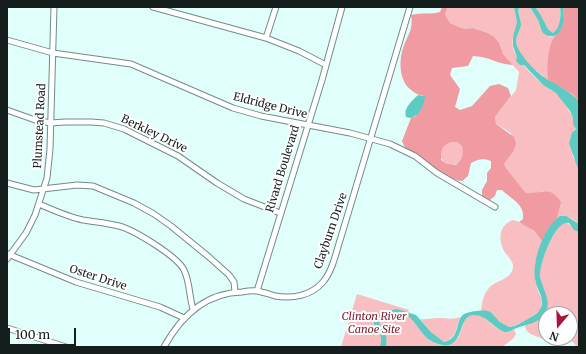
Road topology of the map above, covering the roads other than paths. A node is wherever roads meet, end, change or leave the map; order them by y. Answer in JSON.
{"nodes":[{"id":1,"x":54,"y":7,"type":"edge"},
{"id":2,"x":153,"y":7,"type":"edge"},
{"id":3,"x":276,"y":7,"type":"edge"},
{"id":4,"x":342,"y":7,"type":"edge"},
{"id":5,"x":410,"y":7,"type":"edge"},
{"id":6,"x":266,"y":38,"type":"junction"},
{"id":7,"x":7,"y":40,"type":"edge"},
{"id":8,"x":53,"y":53,"type":"junction"},
{"id":9,"x":326,"y":65,"type":"junction"},
{"id":10,"x":7,"y":110,"type":"edge"},
{"id":11,"x":51,"y":123,"type":"junction"},
{"id":12,"x":307,"y":126,"type":"junction"},
{"id":13,"x":370,"y":138,"type":"junction"},
{"id":14,"x":7,"y":183,"type":"edge"},
{"id":15,"x":44,"y":189,"type":"junction"},
{"id":16,"x":39,"y":204,"type":"junction"},
{"id":17,"x":495,"y":208,"type":"dead end"},
{"id":18,"x":280,"y":214,"type":"junction"},
{"id":19,"x":8,"y":256,"type":"edge"},
{"id":20,"x":257,"y":291,"type":"junction"},
{"id":21,"x":236,"y":292,"type":"junction"},
{"id":22,"x":193,"y":309,"type":"junction"},
{"id":23,"x":184,"y":318,"type":"junction"},
{"id":24,"x":7,"y":328,"type":"edge"},
{"id":25,"x":66,"y":347,"type":"edge"},
{"id":26,"x":164,"y":347,"type":"edge"}],
"edges":[{"from":1,"to":8,"type":"street","name":"Plumstead Road"},
{"from":2,"to":6,"type":"street"},
{"from":3,"to":6,"type":"street"},
{"from":4,"to":9,"type":"street","name":"Rivard Boulevard"},
{"from":5,"to":13,"type":"street","name":"Clayburn Drive"},
{"from":6,"to":9,"type":"street"},
{"from":7,"to":8,"type":"street","name":"Eldridge Drive"},
{"from":8,"to":11,"type":"street","name":"Plumstead Road"},
{"from":8,"to":12,"type":"street","name":"Eldridge Drive"},
{"from":9,"to":12,"type":"street","name":"Rivard Boulevard"},
{"from":10,"to":11,"type":"street","name":"Berkley Drive"},
{"from":11,"to":15,"type":"street","name":"Plumstead Road"},
{"from":11,"to":18,"type":"street","name":"Berkley Drive"},
{"from":12,"to":13,"type":"street","name":"Eldridge Drive"},
{"from":12,"to":18,"type":"street","name":"Rivard Boulevard"},
{"from":13,"to":17,"type":"street","name":"Eldridge Drive"},
{"from":13,"to":20,"type":"street","name":"Clayburn Drive"},
{"from":14,"to":15,"type":"street"},
{"from":15,"to":16,"type":"street","name":"Plumstead Road"},
{"from":15,"to":21,"type":"street"},
{"from":16,"to":19,"type":"street","name":"Plumstead Road"},
{"from":16,"to":22,"type":"street"},
{"from":18,"to":20,"type":"street","name":"Rivard Boulevard"},
{"from":19,"to":23,"type":"street","name":"Oster Drive"},
{"from":20,"to":21,"type":"street","name":"Clayburn Drive"},
{"from":21,"to":22,"type":"street","name":"Clayburn Drive"},
{"from":22,"to":23,"type":"street","name":"Clayburn Drive"},
{"from":23,"to":26,"type":"street","name":"Clayburn Drive"},
{"from":24,"to":25,"type":"street"}]}
